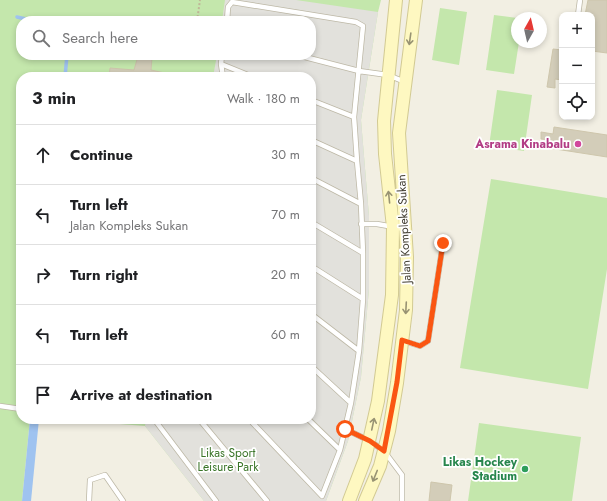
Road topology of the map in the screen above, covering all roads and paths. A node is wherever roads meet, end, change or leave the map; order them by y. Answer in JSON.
{"nodes":[{"id":1,"x":200,"y":0,"type":"edge"},
{"id":2,"x":396,"y":0,"type":"edge"},
{"id":3,"x":416,"y":0,"type":"edge"},
{"id":4,"x":580,"y":0,"type":"edge"},
{"id":5,"x":578,"y":12,"type":"edge"},
{"id":6,"x":198,"y":16,"type":"edge"},
{"id":7,"x":227,"y":16,"type":"edge"},
{"id":8,"x":221,"y":60,"type":"edge"},
{"id":9,"x":316,"y":60,"type":"edge"},
{"id":10,"x":221,"y":64,"type":"junction"},
{"id":11,"x":359,"y":71,"type":"junction"},
{"id":12,"x":222,"y":72,"type":"edge"},
{"id":13,"x":241,"y":72,"type":"edge"},
{"id":14,"x":388,"y":75,"type":"junction"},
{"id":15,"x":405,"y":82,"type":"junction"},
{"id":16,"x":316,"y":102,"type":"edge"},
{"id":17,"x":354,"y":117,"type":"junction"},
{"id":18,"x":316,"y":142,"type":"edge"},
{"id":19,"x":357,"y":161,"type":"junction"},
{"id":20,"x":316,"y":181,"type":"edge"},
{"id":21,"x":361,"y":204,"type":"junction"},
{"id":22,"x":361,"y":224,"type":"junction"},
{"id":23,"x":316,"y":225,"type":"edge"},
{"id":24,"x":393,"y":227,"type":"junction"},
{"id":25,"x":405,"y":229,"type":"junction"},
{"id":26,"x":443,"y":243,"type":"dead end"},
{"id":27,"x":362,"y":252,"type":"junction"},
{"id":28,"x":316,"y":269,"type":"edge"},
{"id":29,"x":363,"y":299,"type":"junction"},
{"id":30,"x":316,"y":318,"type":"edge"},
{"id":31,"x":402,"y":340,"type":"junction"},
{"id":32,"x":359,"y":352,"type":"junction"},
{"id":33,"x":316,"y":371,"type":"edge"},
{"id":34,"x":351,"y":403,"type":"junction"},
{"id":35,"x":0,"y":406,"type":"edge"},
{"id":36,"x":16,"y":408,"type":"edge"},
{"id":37,"x":158,"y":424,"type":"edge"},
{"id":38,"x":203,"y":424,"type":"edge"},
{"id":39,"x":254,"y":424,"type":"edge"},
{"id":40,"x":313,"y":424,"type":"edge"},
{"id":41,"x":345,"y":429,"type":"junction"},
{"id":42,"x":370,"y":441,"type":"junction"},
{"id":43,"x":340,"y":450,"type":"junction"},
{"id":44,"x":384,"y":451,"type":"junction"},
{"id":45,"x":322,"y":496,"type":"junction"},
{"id":46,"x":89,"y":501,"type":"edge"},
{"id":47,"x":123,"y":501,"type":"edge"},
{"id":48,"x":216,"y":501,"type":"edge"},
{"id":49,"x":267,"y":501,"type":"edge"},
{"id":50,"x":319,"y":501,"type":"edge"},
{"id":51,"x":349,"y":501,"type":"edge"},
{"id":52,"x":365,"y":501,"type":"edge"},
{"id":53,"x":402,"y":501,"type":"edge"}],
"edges":[{"from":1,"to":6,"type":"path"},
{"from":2,"to":14,"type":"main road","name":"Jalan Kompleks Sukan"},
{"from":3,"to":15,"type":"main road","name":"Jalan Kompleks Sukan","one_way":true},
{"from":4,"to":5,"type":"lane"},
{"from":7,"to":11,"type":"lane"},
{"from":8,"to":10,"type":"lane"},
{"from":9,"to":11,"type":"lane"},
{"from":10,"to":12,"type":"lane"},
{"from":10,"to":13,"type":"lane"},
{"from":11,"to":14,"type":"lane"},
{"from":11,"to":17,"type":"lane"},
{"from":14,"to":15,"type":"lane"},
{"from":24,"to":14,"type":"main road","name":"Jalan Kompleks Sukan","one_way":true},
{"from":15,"to":25,"type":"main road","name":"Jalan Kompleks Sukan"},
{"from":16,"to":17,"type":"lane"},
{"from":17,"to":19,"type":"lane"},
{"from":18,"to":19,"type":"lane"},
{"from":19,"to":21,"type":"lane"},
{"from":20,"to":21,"type":"lane"},
{"from":21,"to":22,"type":"lane"},
{"from":22,"to":24,"type":"lane"},
{"from":22,"to":27,"type":"lane"},
{"from":23,"to":27,"type":"lane"},
{"from":24,"to":25,"type":"lane"},
{"from":42,"to":24,"type":"main road","name":"Jalan Kompleks Sukan","one_way":true},
{"from":25,"to":31,"type":"main road","name":"Jalan Kompleks Sukan","one_way":true},
{"from":26,"to":31,"type":"lane"},
{"from":27,"to":29,"type":"lane"},
{"from":28,"to":29,"type":"lane"},
{"from":29,"to":32,"type":"lane"},
{"from":30,"to":32,"type":"lane"},
{"from":31,"to":44,"type":"main road","name":"Jalan Kompleks Sukan"},
{"from":32,"to":34,"type":"lane"},
{"from":33,"to":34,"type":"lane"},
{"from":34,"to":41,"type":"lane"},
{"from":35,"to":36,"type":"lane"},
{"from":37,"to":48,"type":"lane"},
{"from":38,"to":49,"type":"lane"},
{"from":39,"to":45,"type":"lane"},
{"from":40,"to":43,"type":"lane"},
{"from":41,"to":42,"type":"lane"},
{"from":41,"to":43,"type":"lane"},
{"from":42,"to":44,"type":"lane"},
{"from":42,"to":51,"type":"main road","name":"Jalan Kompleks Sukan"},
{"from":43,"to":45,"type":"lane"},
{"from":44,"to":52,"type":"main road","name":"Jalan Kompleks Sukan","one_way":true},
{"from":44,"to":53,"type":"lane"},
{"from":45,"to":50,"type":"lane"},
{"from":46,"to":47,"type":"lane"}]}
